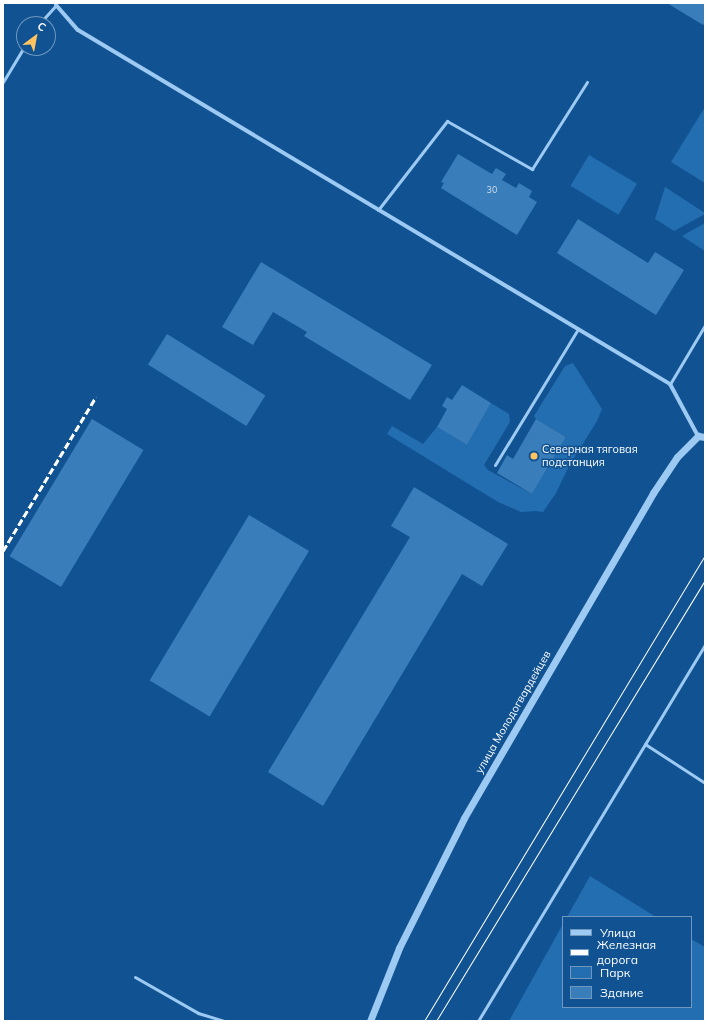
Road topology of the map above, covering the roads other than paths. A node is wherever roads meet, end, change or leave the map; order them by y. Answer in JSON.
{"nodes":[{"id":1,"x":56,"y":4,"type":"edge"},
{"id":2,"x":46,"y":16,"type":"edge"},
{"id":3,"x":19,"y":56,"type":"edge"},
{"id":4,"x":3,"y":82,"type":"edge"},
{"id":5,"x":586,"y":82,"type":"dead end"},
{"id":6,"x":378,"y":210,"type":"junction"},
{"id":7,"x":705,"y":325,"type":"edge"},
{"id":8,"x":578,"y":329,"type":"junction"},
{"id":9,"x":670,"y":384,"type":"junction"},
{"id":10,"x":702,"y":436,"type":"edge"},
{"id":11,"x":495,"y":465,"type":"dead end"},
{"id":12,"x":705,"y":644,"type":"edge"},
{"id":13,"x":645,"y":744,"type":"junction"},
{"id":14,"x":705,"y":783,"type":"edge"},
{"id":15,"x":135,"y":978,"type":"dead end"},
{"id":16,"x":224,"y":1021,"type":"edge"},
{"id":17,"x":370,"y":1021,"type":"edge"},
{"id":18,"x":478,"y":1021,"type":"edge"}],
"edges":[{"from":1,"to":2,"type":"lane"},
{"from":1,"to":6,"type":"street"},
{"from":3,"to":4,"type":"lane"},
{"from":5,"to":6,"type":"lane"},
{"from":6,"to":8,"type":"street"},
{"from":7,"to":9,"type":"lane"},
{"from":8,"to":9,"type":"street"},
{"from":8,"to":11,"type":"lane"},
{"from":9,"to":10,"type":"street"},
{"from":10,"to":17,"type":"street","name":"улица Молодогвардейцев"},
{"from":12,"to":13,"type":"lane"},
{"from":13,"to":14,"type":"lane"},
{"from":13,"to":18,"type":"lane"},
{"from":15,"to":16,"type":"lane"}]}
